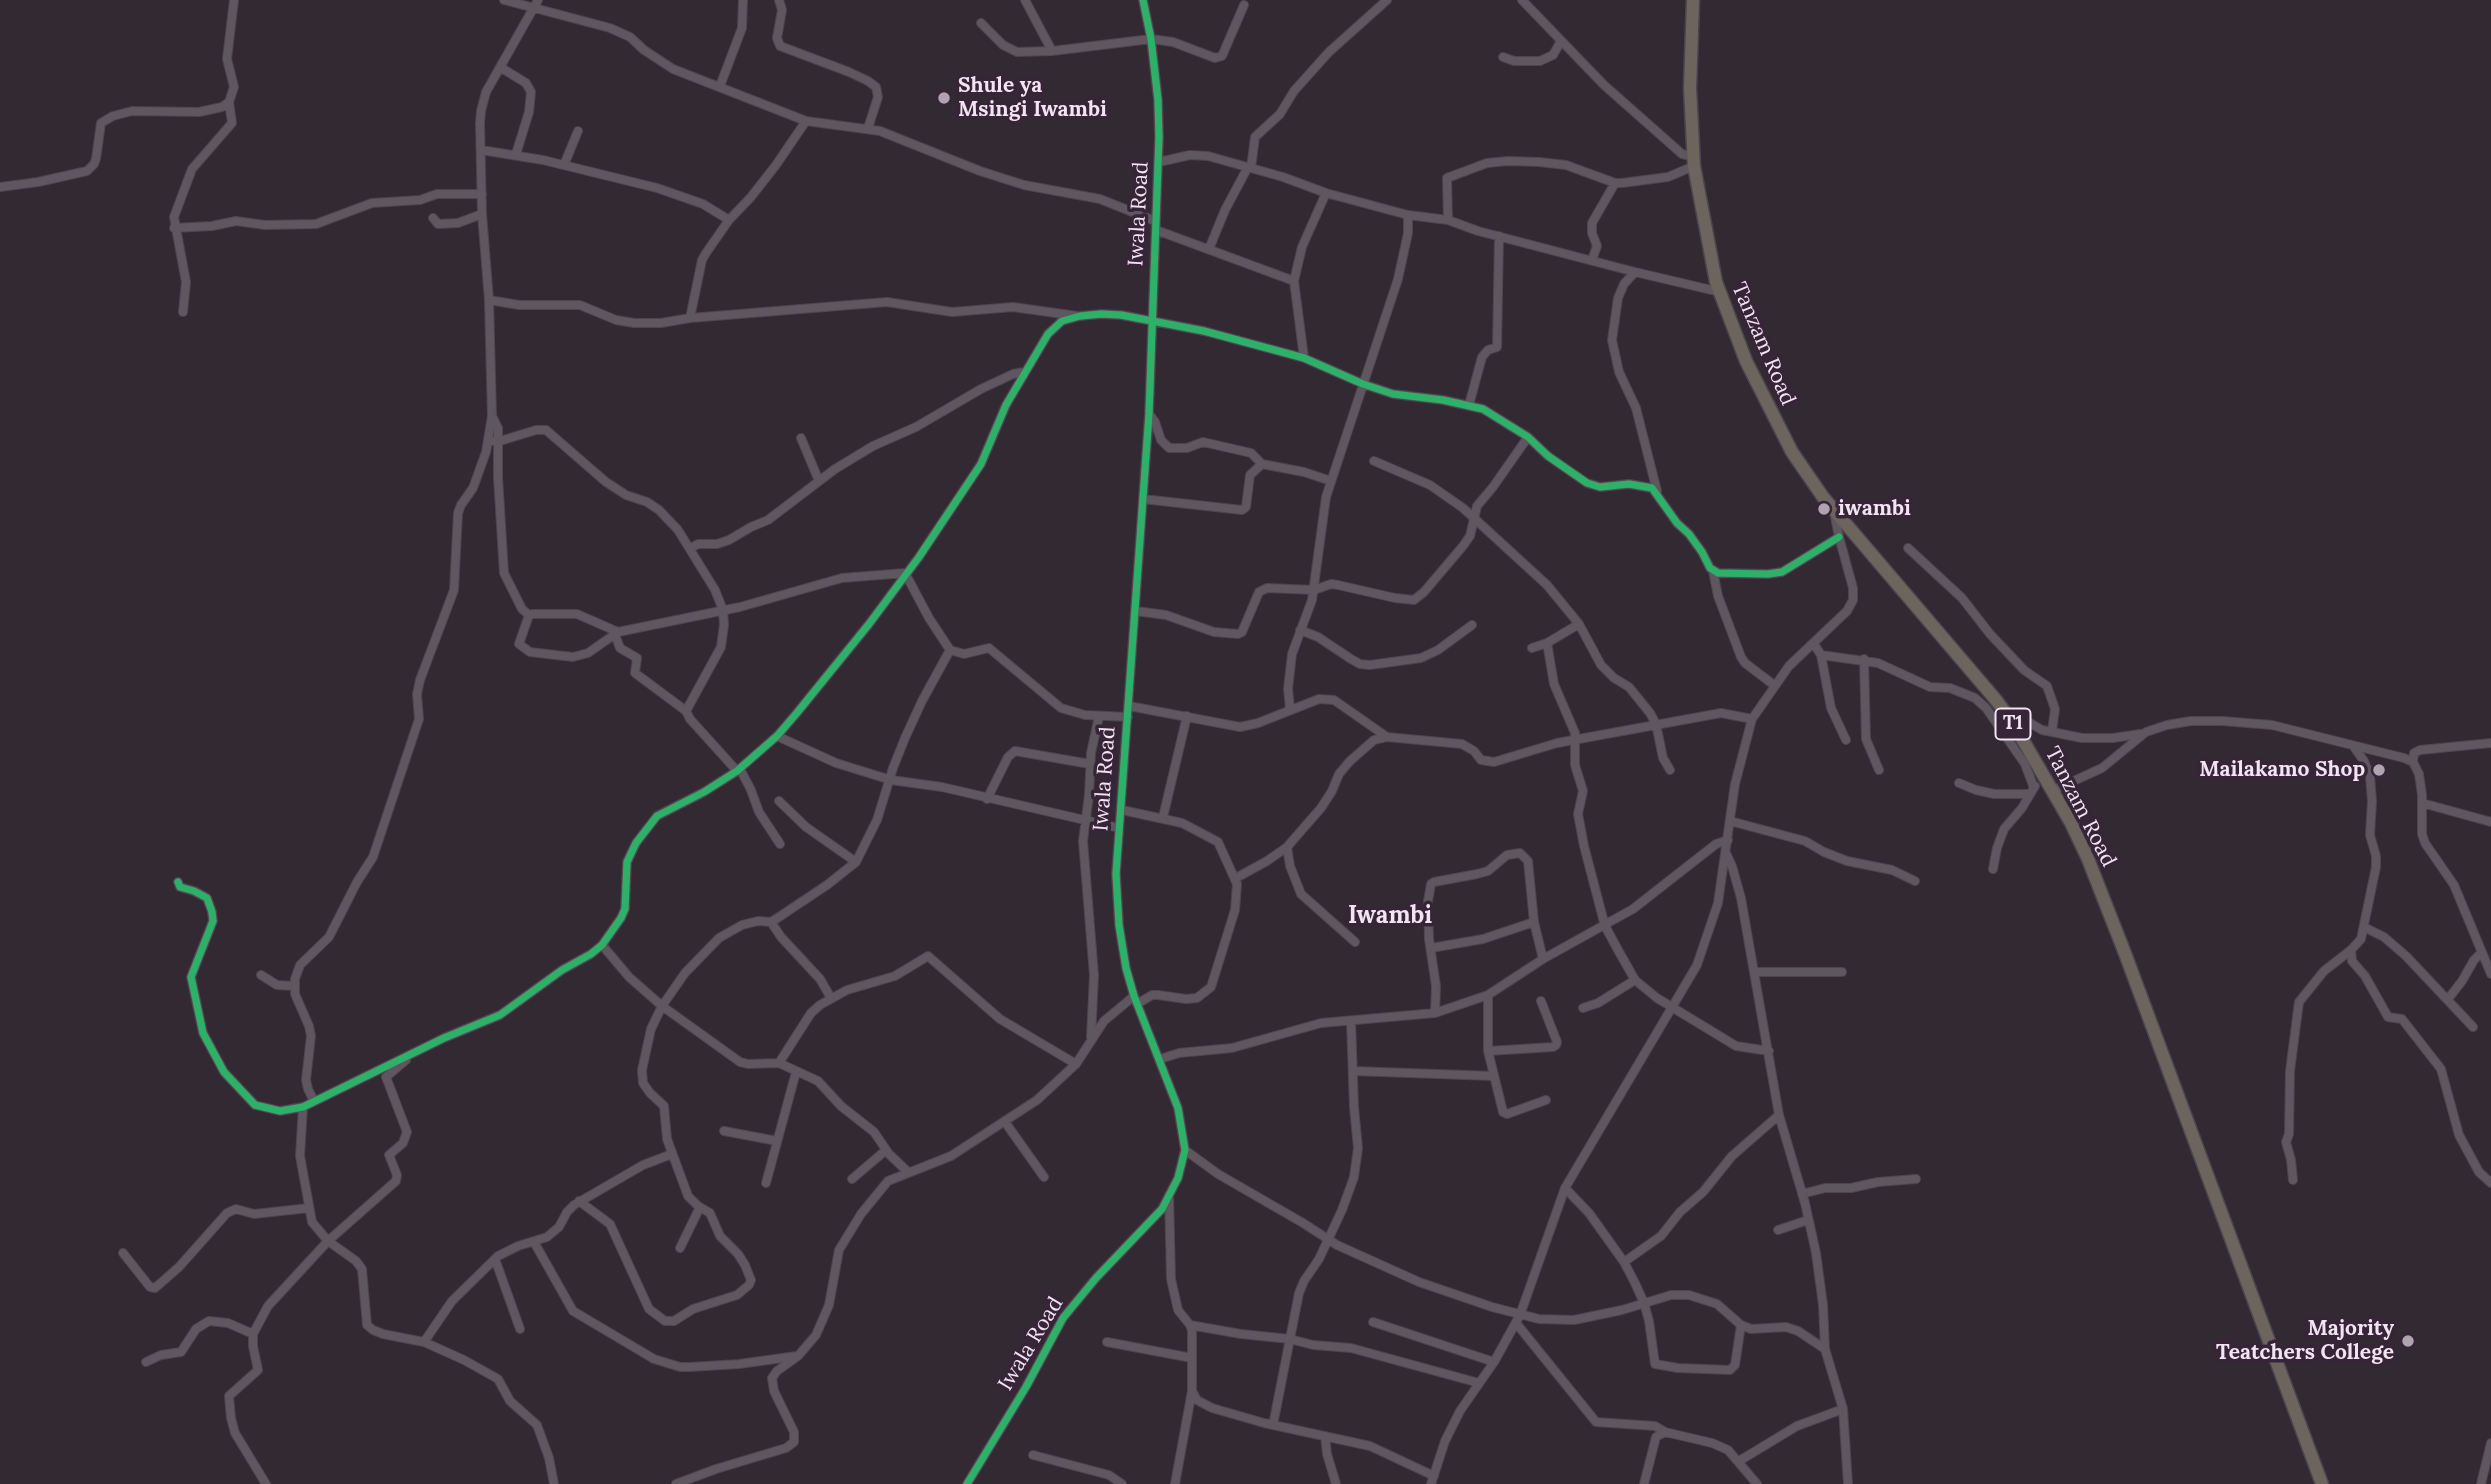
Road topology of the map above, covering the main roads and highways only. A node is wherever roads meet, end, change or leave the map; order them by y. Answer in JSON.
{"nodes":[{"id":1,"x":1693,"y":0,"type":"edge"},
{"id":2,"x":2322,"y":1484,"type":"edge"}],
"edges":[{"from":1,"to":2,"type":"highway","name":"Tanzam Road","number":"T1"}]}
